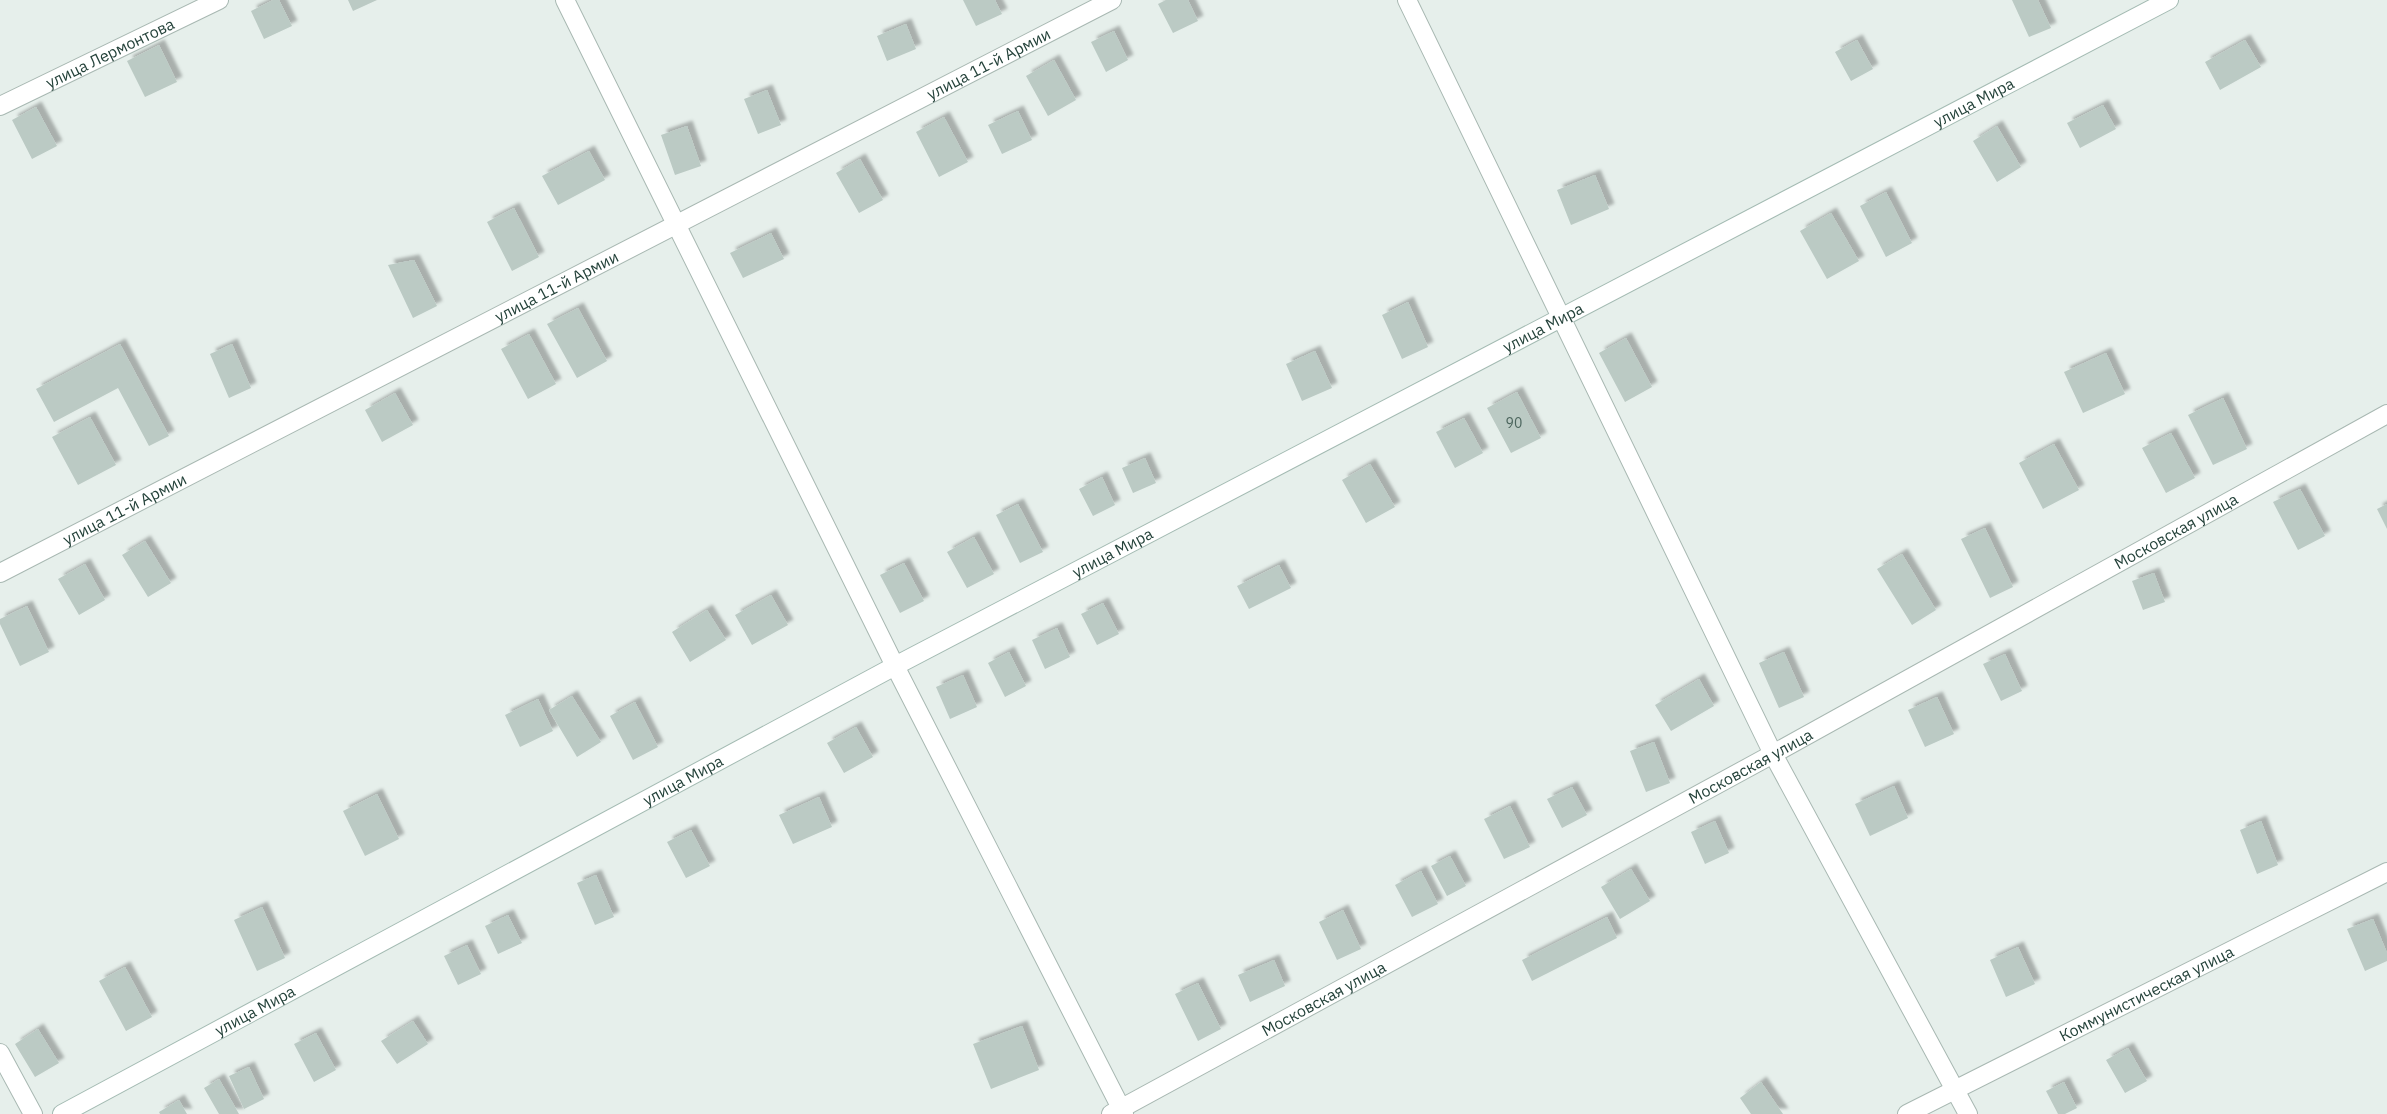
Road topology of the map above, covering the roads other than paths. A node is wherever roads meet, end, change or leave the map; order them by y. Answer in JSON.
{"nodes":[{"id":1,"x":219,"y":0,"type":"edge"},
{"id":2,"x":565,"y":0,"type":"edge"},
{"id":3,"x":1112,"y":0,"type":"edge"},
{"id":4,"x":1407,"y":0,"type":"edge"},
{"id":5,"x":2169,"y":0,"type":"edge"},
{"id":6,"x":0,"y":106,"type":"edge"},
{"id":7,"x":676,"y":224,"type":"junction"},
{"id":8,"x":1559,"y":318,"type":"junction"},
{"id":9,"x":2387,"y":414,"type":"edge"},
{"id":10,"x":0,"y":573,"type":"edge"},
{"id":11,"x":895,"y":666,"type":"junction"},
{"id":12,"x":1773,"y":754,"type":"junction"},
{"id":13,"x":2387,"y":872,"type":"edge"},
{"id":14,"x":0,"y":1053,"type":"edge"},
{"id":15,"x":1955,"y":1089,"type":"junction"},
{"id":16,"x":1119,"y":1112,"type":"edge"},
{"id":17,"x":33,"y":1114,"type":"edge"},
{"id":18,"x":62,"y":1114,"type":"edge"},
{"id":19,"x":1907,"y":1114,"type":"edge"},
{"id":20,"x":1968,"y":1114,"type":"edge"}],
"edges":[{"from":1,"to":6,"type":"street","name":"улица Лермонтова"},
{"from":2,"to":7,"type":"street"},
{"from":3,"to":7,"type":"street","name":"улица 11-й Армии"},
{"from":4,"to":8,"type":"street"},
{"from":5,"to":8,"type":"street","name":"улица Мира"},
{"from":7,"to":10,"type":"street","name":"улица 11-й Армии"},
{"from":7,"to":11,"type":"street"},
{"from":8,"to":11,"type":"street","name":"улица Мира"},
{"from":8,"to":12,"type":"street"},
{"from":9,"to":12,"type":"street","name":"Московская улица"},
{"from":11,"to":16,"type":"street"},
{"from":11,"to":18,"type":"street","name":"улица Мира"},
{"from":12,"to":15,"type":"street"},
{"from":12,"to":16,"type":"street","name":"Московская улица"},
{"from":13,"to":15,"type":"street","name":"Коммунистическая улица"},
{"from":14,"to":17,"type":"street"},
{"from":15,"to":19,"type":"street","name":"Коммунистическая улица"},
{"from":15,"to":20,"type":"street"}]}
